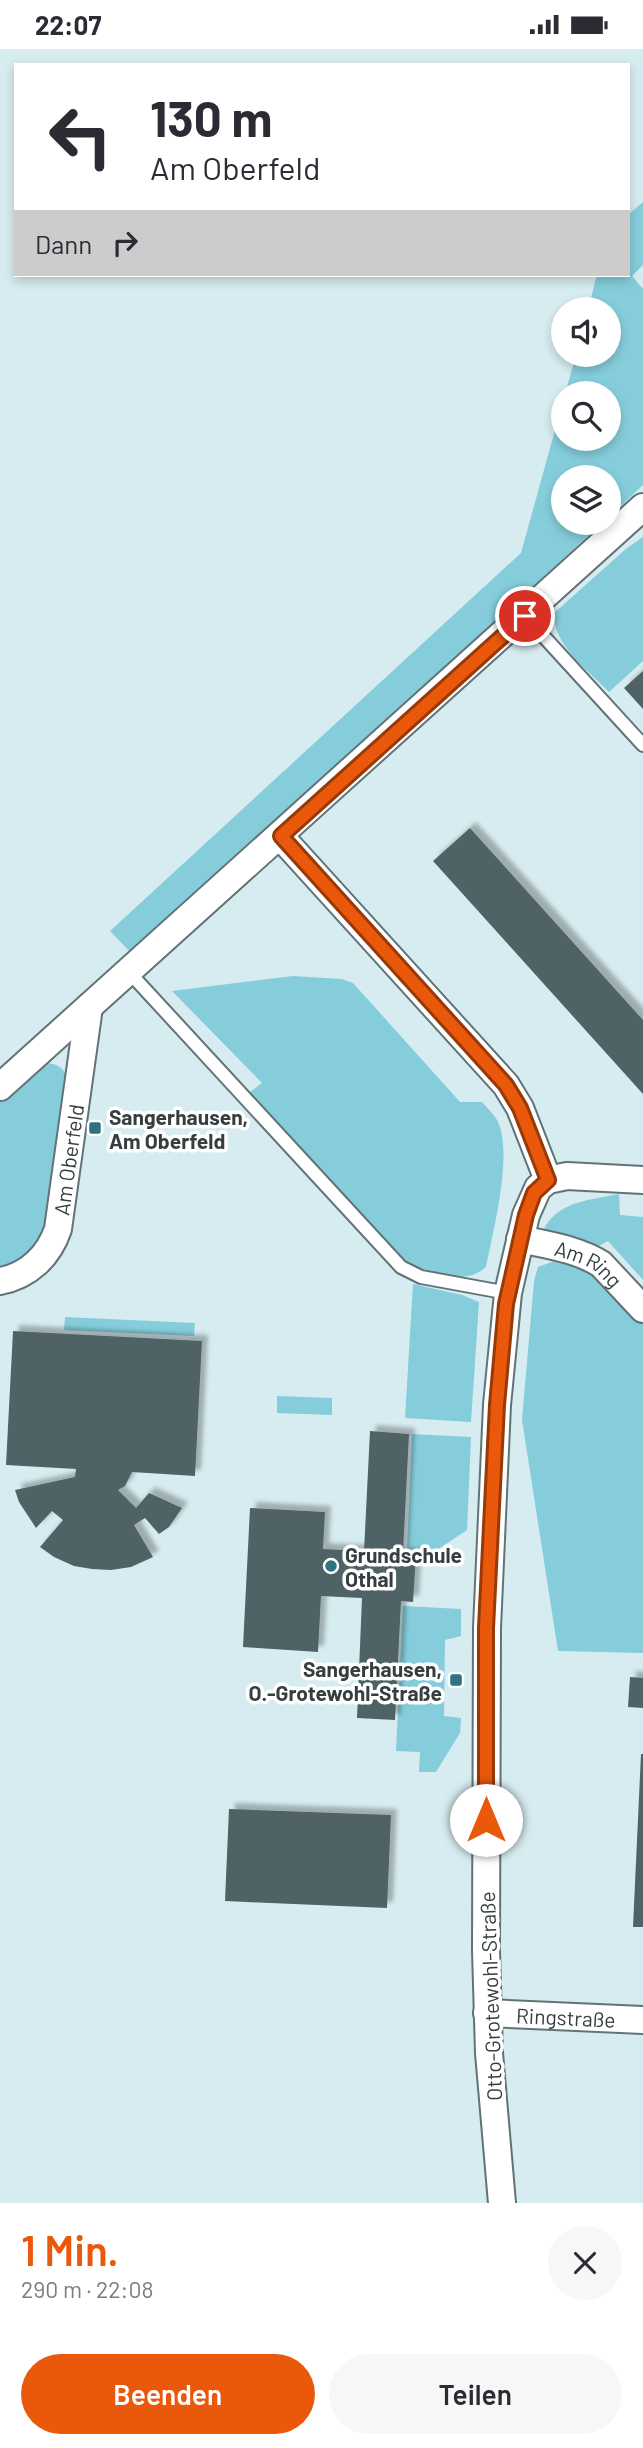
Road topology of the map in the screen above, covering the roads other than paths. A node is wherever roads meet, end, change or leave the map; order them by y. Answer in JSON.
{"nodes":[{"id":1,"x":643,"y":507,"type":"edge"},
{"id":2,"x":525,"y":616,"type":"junction"},
{"id":3,"x":643,"y":745,"type":"edge"},
{"id":4,"x":281,"y":836,"type":"junction"},
{"id":5,"x":128,"y":971,"type":"junction"},
{"id":6,"x":89,"y":1007,"type":"junction"},
{"id":7,"x":0,"y":1087,"type":"edge"},
{"id":8,"x":548,"y":1180,"type":"junction"},
{"id":9,"x":643,"y":1180,"type":"edge"},
{"id":10,"x":520,"y":1239,"type":"junction"},
{"id":11,"x":0,"y":1281,"type":"edge"},
{"id":12,"x":508,"y":1293,"type":"junction"},
{"id":13,"x":643,"y":1309,"type":"edge"},
{"id":14,"x":488,"y":2013,"type":"junction"},
{"id":15,"x":643,"y":2020,"type":"edge"},
{"id":16,"x":502,"y":2203,"type":"edge"}],
"edges":[{"from":1,"to":2,"type":"street"},
{"from":2,"to":3,"type":"lane"},
{"from":2,"to":4,"type":"street"},
{"from":4,"to":5,"type":"street"},
{"from":4,"to":8,"type":"street"},
{"from":5,"to":6,"type":"street"},
{"from":5,"to":12,"type":"lane"},
{"from":6,"to":7,"type":"street"},
{"from":6,"to":11,"type":"street","name":"Am Oberfeld"},
{"from":8,"to":9,"type":"street"},
{"from":8,"to":10,"type":"street","name":"Otto-Grotewohl-Straße"},
{"from":10,"to":12,"type":"street","name":"Otto-Grotewohl-Straße"},
{"from":10,"to":13,"type":"street","name":"Am Ring"},
{"from":12,"to":14,"type":"street","name":"Otto-Grotewohl-Straße"},
{"from":14,"to":15,"type":"street","name":"Ringstraße"},
{"from":14,"to":16,"type":"street","name":"Otto-Grotewohl-Straße"}]}
